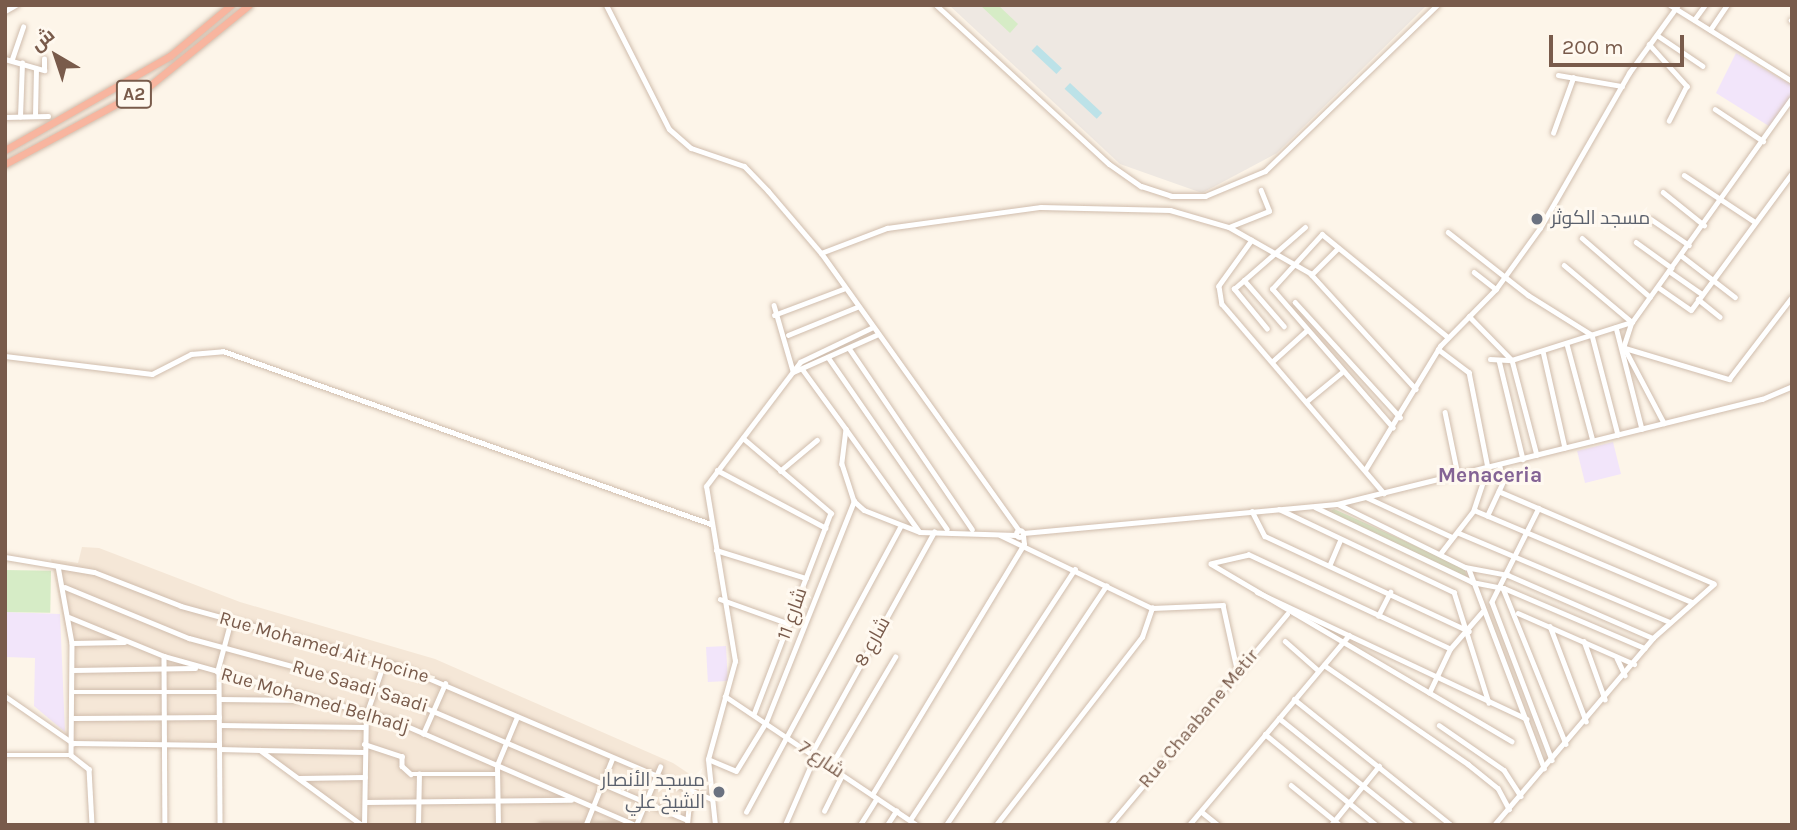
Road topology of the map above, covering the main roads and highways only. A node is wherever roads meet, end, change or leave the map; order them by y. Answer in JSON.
{"nodes":[{"id":1,"x":231,"y":5,"type":"edge"},
{"id":2,"x":249,"y":5,"type":"edge"},
{"id":3,"x":5,"y":150,"type":"edge"},
{"id":4,"x":5,"y":164,"type":"edge"}],
"edges":[{"from":1,"to":3,"type":"highway","number":"A2"},
{"from":2,"to":4,"type":"highway","number":"A2"}]}
